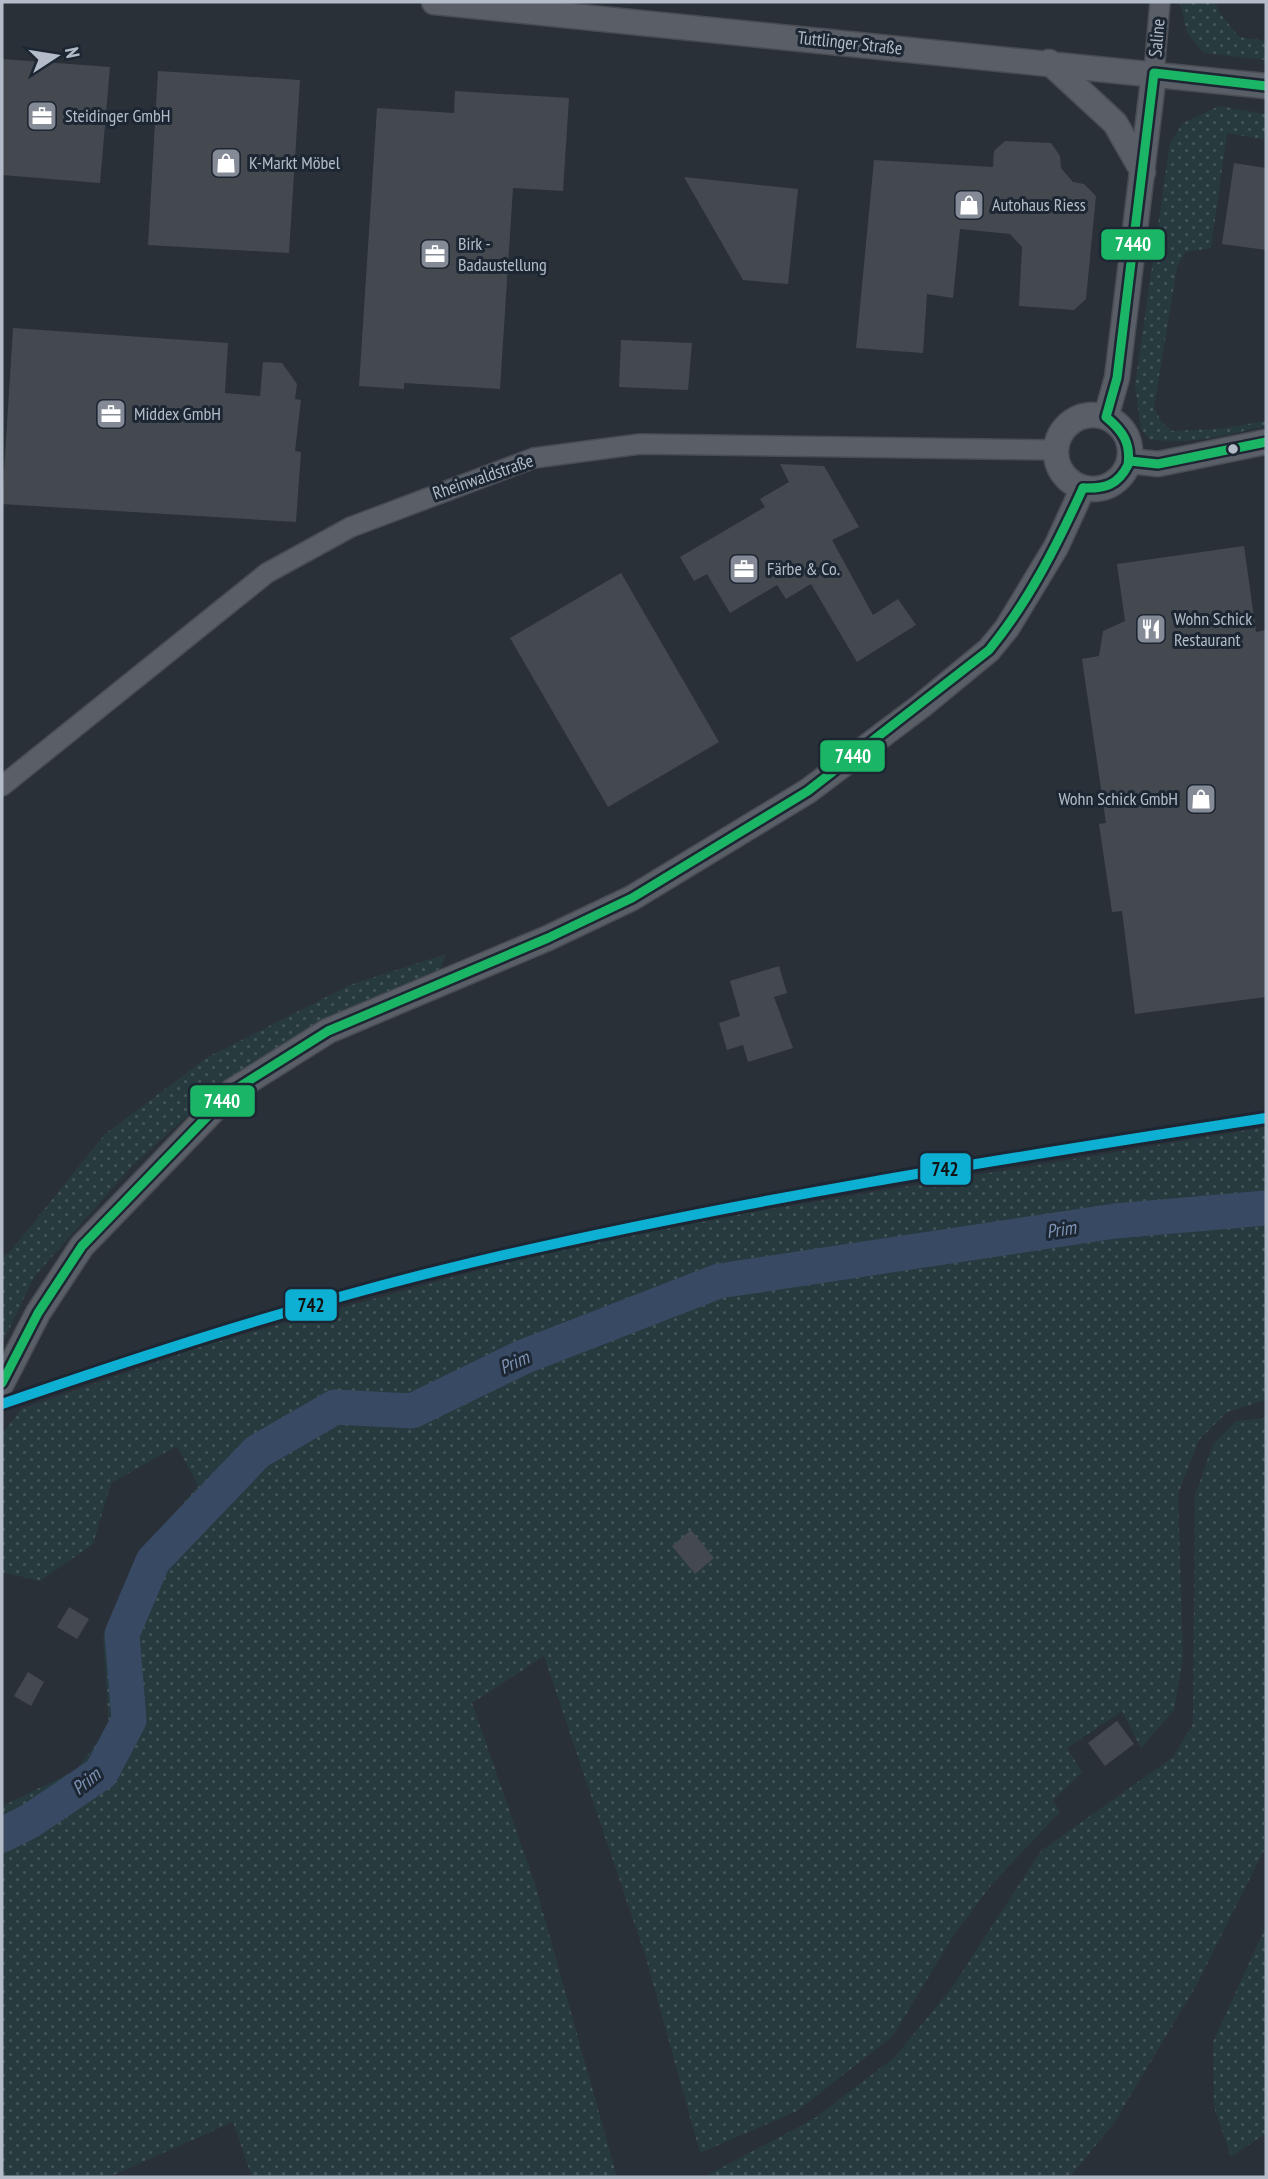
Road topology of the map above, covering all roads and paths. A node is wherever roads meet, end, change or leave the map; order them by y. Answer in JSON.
{"nodes":[{"id":1,"x":434,"y":2,"type":"edge"},
{"id":2,"x":1160,"y":2,"type":"edge"},
{"id":3,"x":1049,"y":62,"type":"junction"},
{"id":4,"x":1154,"y":73,"type":"junction"},
{"id":5,"x":1266,"y":86,"type":"edge"},
{"id":6,"x":1143,"y":172,"type":"junction"},
{"id":7,"x":1106,"y":417,"type":"junction"},
{"id":8,"x":1266,"y":442,"type":"edge"},
{"id":9,"x":1056,"y":450,"type":"junction"},
{"id":10,"x":1130,"y":461,"type":"junction"},
{"id":11,"x":1083,"y":488,"type":"junction"},
{"id":12,"x":2,"y":786,"type":"edge"},
{"id":13,"x":2,"y":1382,"type":"edge"}],
"edges":[{"from":1,"to":3,"type":"street","name":"Tuttlinger Straße"},
{"from":2,"to":4,"type":"street","name":"Saline"},
{"from":3,"to":4,"type":"street","name":"Tuttlinger Straße"},
{"from":3,"to":6,"type":"street"},
{"from":4,"to":5,"type":"street","name":"Tuttlinger Straße"},
{"from":4,"to":6,"type":"street"},
{"from":6,"to":7,"type":"street"},
{"from":7,"to":9,"type":"street"},
{"from":7,"to":10,"type":"street"},
{"from":8,"to":10,"type":"street"},
{"from":9,"to":11,"type":"street"},
{"from":9,"to":12,"type":"street","name":"Rheinwaldstraße"},
{"from":10,"to":11,"type":"street"},
{"from":11,"to":13,"type":"street"}]}
